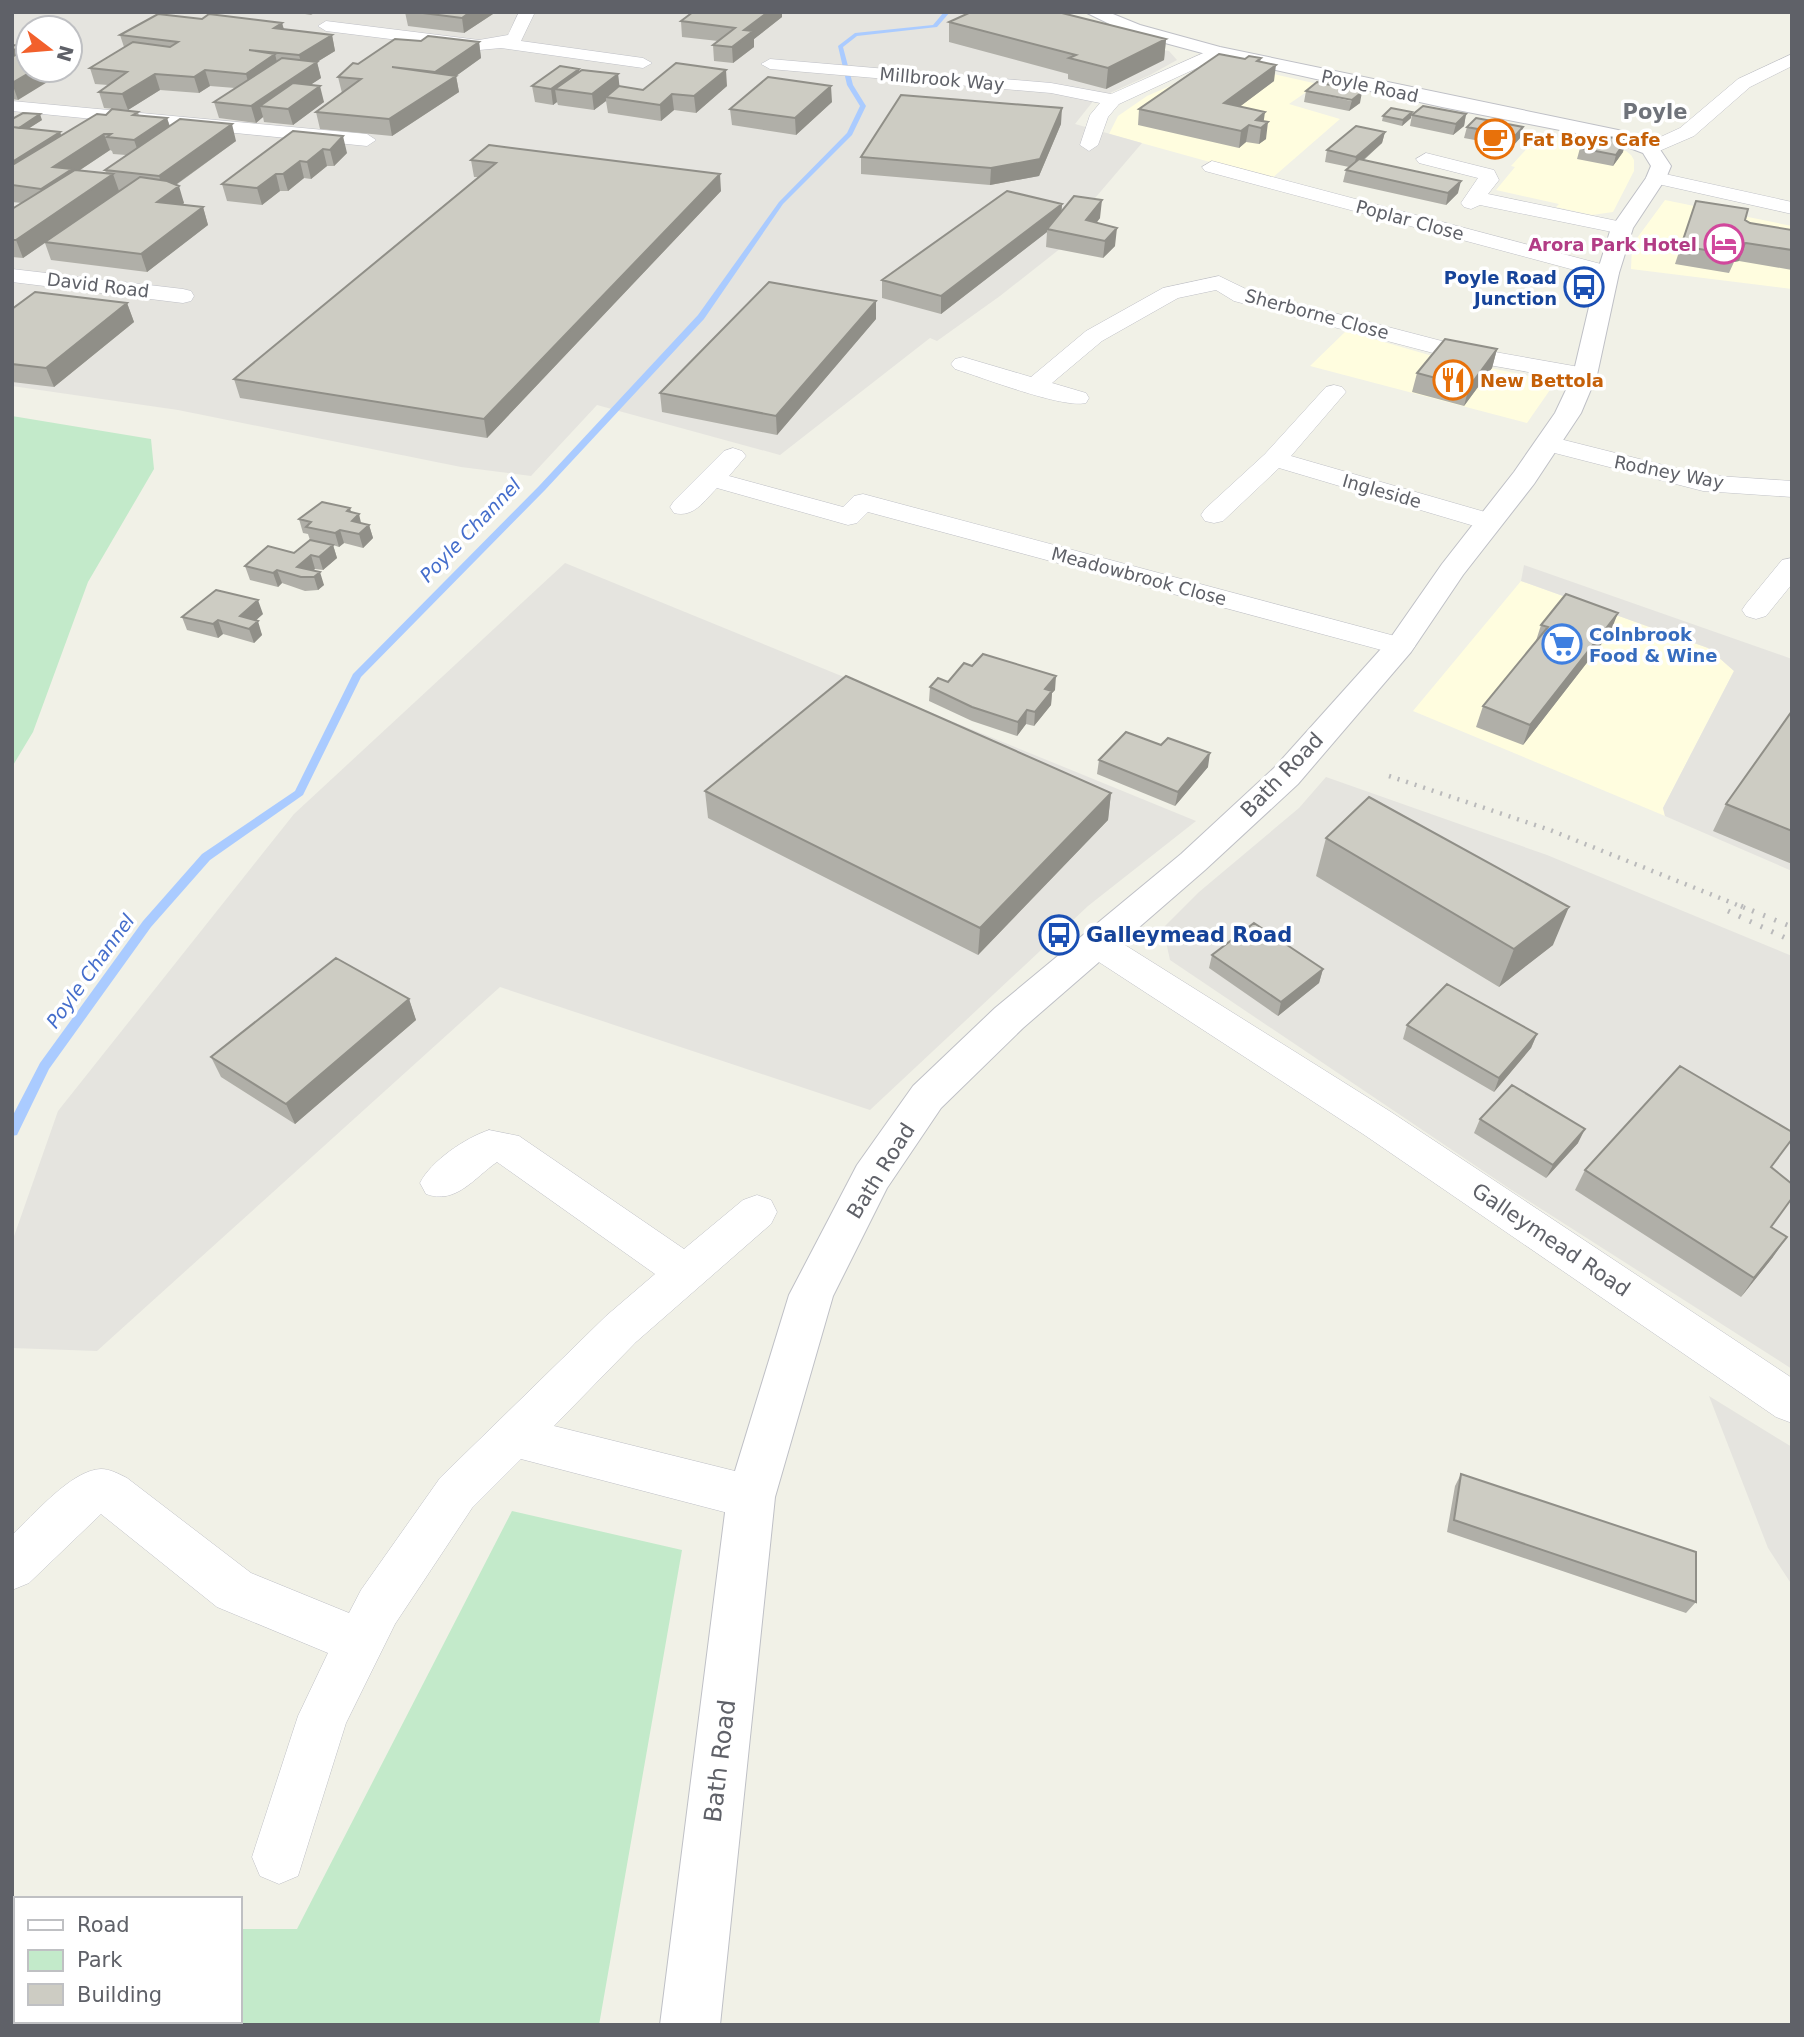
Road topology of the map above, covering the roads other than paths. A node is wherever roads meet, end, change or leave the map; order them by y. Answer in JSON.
{"nodes":[{"id":1,"x":527,"y":12,"type":"edge"},
{"id":2,"x":1093,"y":12,"type":"edge"},
{"id":3,"x":326,"y":26,"type":"dead end"},
{"id":4,"x":501,"y":43,"type":"junction"},
{"id":5,"x":1217,"y":52,"type":"junction"},
{"id":6,"x":1792,"y":59,"type":"edge"},
{"id":7,"x":643,"y":63,"type":"dead end"},
{"id":8,"x":770,"y":64,"type":"dead end"},
{"id":9,"x":1113,"y":100,"type":"junction"},
{"id":10,"x":12,"y":106,"type":"edge"},
{"id":11,"x":367,"y":140,"type":"edge"},
{"id":12,"x":1089,"y":145,"type":"dead end"},
{"id":13,"x":1426,"y":159,"type":"dead end"},
{"id":14,"x":1653,"y":163,"type":"junction"},
{"id":15,"x":1212,"y":167,"type":"dead end"},
{"id":16,"x":1792,"y":208,"type":"edge"},
{"id":17,"x":1622,"y":228,"type":"junction"},
{"id":18,"x":1608,"y":273,"type":"junction"},
{"id":19,"x":12,"y":275,"type":"edge"},
{"id":20,"x":183,"y":296,"type":"dead end"},
{"id":21,"x":963,"y":364,"type":"dead end"},
{"id":22,"x":1585,"y":376,"type":"junction"},
{"id":23,"x":1035,"y":386,"type":"junction"},
{"id":24,"x":1334,"y":392,"type":"dead end"},
{"id":25,"x":1077,"y":398,"type":"dead end"},
{"id":26,"x":1548,"y":444,"type":"junction"},
{"id":27,"x":733,"y":456,"type":"dead end"},
{"id":28,"x":1274,"y":459,"type":"junction"},
{"id":29,"x":712,"y":479,"type":"junction"},
{"id":30,"x":1792,"y":489,"type":"edge"},
{"id":31,"x":683,"y":507,"type":"dead end"},
{"id":32,"x":1214,"y":515,"type":"dead end"},
{"id":33,"x":1490,"y":522,"type":"junction"},
{"id":34,"x":1792,"y":566,"type":"edge"},
{"id":35,"x":1756,"y":610,"type":"dead end"},
{"id":36,"x":1400,"y":646,"type":"junction"},
{"id":37,"x":1097,"y":944,"type":"junction"},
{"id":38,"x":440,"y":1183,"type":"dead end"},
{"id":39,"x":757,"y":1212,"type":"dead end"},
{"id":40,"x":686,"y":1273,"type":"junction"},
{"id":41,"x":1792,"y":1403,"type":"edge"},
{"id":42,"x":513,"y":1436,"type":"junction"},
{"id":43,"x":751,"y":1497,"type":"junction"},
{"id":44,"x":12,"y":1567,"type":"edge"},
{"id":45,"x":361,"y":1642,"type":"junction"},
{"id":46,"x":279,"y":1857,"type":"dead end"},
{"id":47,"x":690,"y":2025,"type":"edge"}],
"edges":[{"from":1,"to":4,"type":"street"},
{"from":2,"to":5,"type":"street","name":"Poyle Road"},
{"from":3,"to":4,"type":"street"},
{"from":4,"to":7,"type":"street"},
{"from":5,"to":9,"type":"street"},
{"from":5,"to":14,"type":"street","name":"Poyle Road"},
{"from":6,"to":14,"type":"street"},
{"from":8,"to":9,"type":"street","name":"Millbrook Way"},
{"from":9,"to":12,"type":"street"},
{"from":10,"to":11,"type":"street"},
{"from":13,"to":17,"type":"street"},
{"from":14,"to":16,"type":"street"},
{"from":14,"to":17,"type":"street","name":"Bath Road"},
{"from":15,"to":18,"type":"street","name":"Poplar Close"},
{"from":17,"to":18,"type":"street","name":"Bath Road"},
{"from":18,"to":22,"type":"street","name":"Bath Road"},
{"from":19,"to":20,"type":"street","name":"David Road"},
{"from":21,"to":23,"type":"street"},
{"from":22,"to":23,"type":"street","name":"Sherborne Close"},
{"from":22,"to":26,"type":"street","name":"Bath Road"},
{"from":23,"to":25,"type":"street"},
{"from":24,"to":28,"type":"street"},
{"from":26,"to":30,"type":"street","name":"Rodney Way"},
{"from":26,"to":33,"type":"street","name":"Bath Road"},
{"from":27,"to":29,"type":"street"},
{"from":28,"to":32,"type":"street"},
{"from":28,"to":33,"type":"street","name":"Ingleside"},
{"from":29,"to":31,"type":"street"},
{"from":29,"to":36,"type":"street","name":"Meadowbrook Close"},
{"from":33,"to":36,"type":"street","name":"Bath Road"},
{"from":34,"to":35,"type":"street"},
{"from":36,"to":37,"type":"street","name":"Bath Road"},
{"from":37,"to":41,"type":"street","name":"Galleymead Road"},
{"from":37,"to":43,"type":"street","name":"Bath Road"},
{"from":38,"to":40,"type":"street"},
{"from":39,"to":40,"type":"street"},
{"from":40,"to":42,"type":"street"},
{"from":42,"to":43,"type":"street"},
{"from":42,"to":45,"type":"street"},
{"from":43,"to":47,"type":"street","name":"Bath Road"},
{"from":44,"to":45,"type":"street"},
{"from":45,"to":46,"type":"street"}]}
